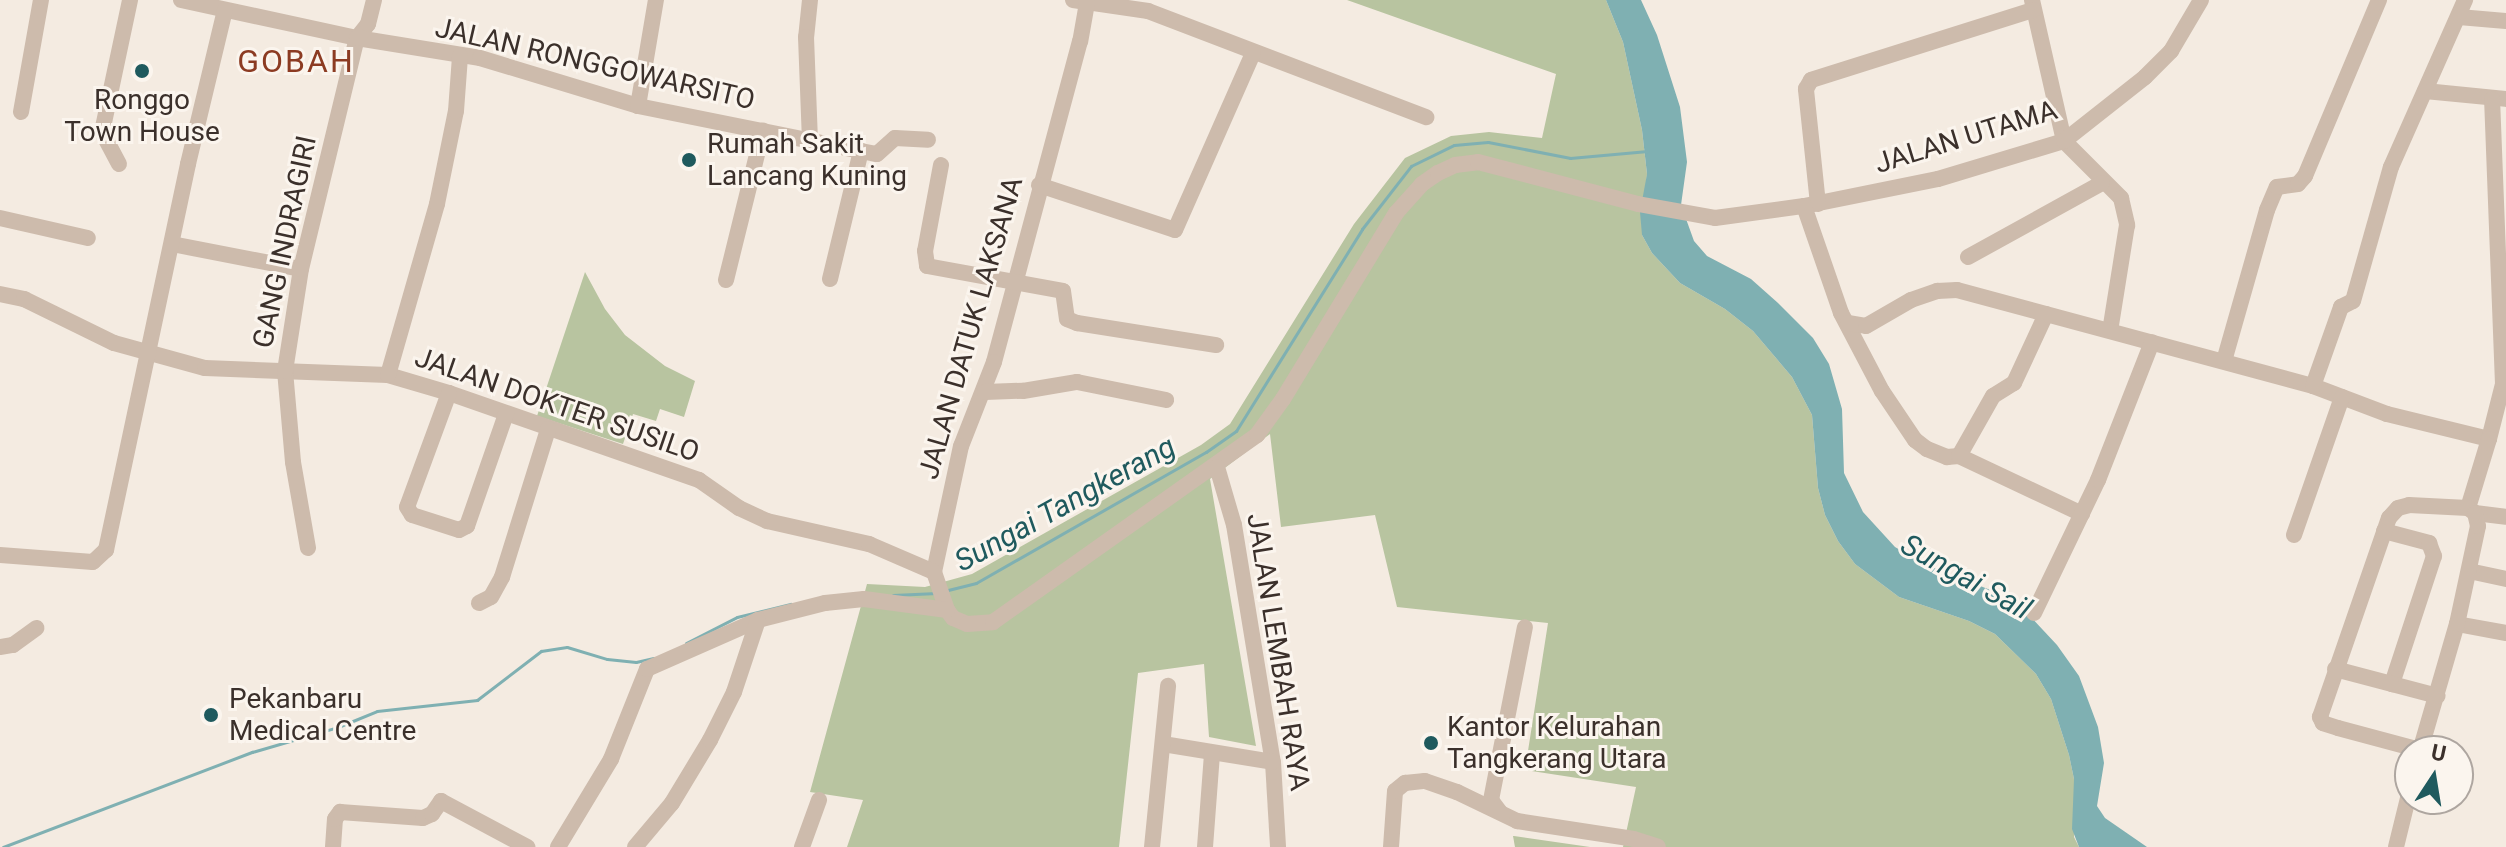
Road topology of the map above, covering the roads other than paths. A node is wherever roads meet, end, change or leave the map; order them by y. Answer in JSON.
{"nodes":[{"id":1,"x":41,"y":0,"type":"edge"},
{"id":2,"x":130,"y":0,"type":"edge"},
{"id":3,"x":181,"y":0,"type":"edge"},
{"id":4,"x":374,"y":0,"type":"edge"},
{"id":5,"x":656,"y":0,"type":"edge"},
{"id":6,"x":810,"y":0,"type":"edge"},
{"id":7,"x":2201,"y":0,"type":"edge"},
{"id":8,"x":2379,"y":0,"type":"edge"},
{"id":9,"x":2465,"y":0,"type":"edge"},
{"id":10,"x":1080,"y":2,"type":"edge"},
{"id":11,"x":2032,"y":5,"type":"edge"},
{"id":12,"x":1149,"y":6,"type":"edge"},
{"id":13,"x":225,"y":10,"type":"junction"},
{"id":14,"x":2459,"y":17,"type":"junction"},
{"id":15,"x":2506,"y":21,"type":"edge"},
{"id":16,"x":357,"y":38,"type":"junction"},
{"id":17,"x":1253,"y":53,"type":"junction"},
{"id":18,"x":460,"y":56,"type":"junction"},
{"id":19,"x":2425,"y":91,"type":"junction"},
{"id":20,"x":2499,"y":99,"type":"edge"},
{"id":21,"x":638,"y":106,"type":"junction"},
{"id":22,"x":21,"y":112,"type":"dead end"},
{"id":23,"x":1426,"y":117,"type":"dead end"},
{"id":24,"x":763,"y":131,"type":"junction"},
{"id":25,"x":810,"y":139,"type":"junction"},
{"id":26,"x":928,"y":140,"type":"dead end"},
{"id":27,"x":2064,"y":141,"type":"junction"},
{"id":28,"x":861,"y":151,"type":"junction"},
{"id":29,"x":119,"y":164,"type":"dead end"},
{"id":30,"x":941,"y":165,"type":"dead end"},
{"id":31,"x":2102,"y":183,"type":"junction"},
{"id":32,"x":1039,"y":185,"type":"junction"},
{"id":33,"x":1811,"y":205,"type":"junction"},
{"id":34,"x":0,"y":218,"type":"edge"},
{"id":35,"x":88,"y":238,"type":"dead end"},
{"id":36,"x":172,"y":244,"type":"junction"},
{"id":37,"x":1968,"y":257,"type":"dead end"},
{"id":38,"x":301,"y":269,"type":"junction"},
{"id":39,"x":830,"y":279,"type":"dead end"},
{"id":40,"x":726,"y":280,"type":"dead end"},
{"id":41,"x":1017,"y":281,"type":"junction"},
{"id":42,"x":2502,"y":292,"type":"edge"},
{"id":43,"x":0,"y":294,"type":"edge"},
{"id":44,"x":2046,"y":314,"type":"junction"},
{"id":45,"x":1848,"y":323,"type":"junction"},
{"id":46,"x":2110,"y":331,"type":"junction"},
{"id":47,"x":2152,"y":342,"type":"junction"},
{"id":48,"x":1216,"y":345,"type":"dead end"},
{"id":49,"x":146,"y":354,"type":"junction"},
{"id":50,"x":2224,"y":361,"type":"junction"},
{"id":51,"x":285,"y":371,"type":"junction"},
{"id":52,"x":388,"y":375,"type":"junction"},
{"id":53,"x":2313,"y":386,"type":"junction"},
{"id":54,"x":985,"y":392,"type":"junction"},
{"id":55,"x":449,"y":393,"type":"junction"},
{"id":56,"x":2342,"y":397,"type":"junction"},
{"id":57,"x":1166,"y":400,"type":"dead end"},
{"id":58,"x":506,"y":414,"type":"junction"},
{"id":59,"x":548,"y":429,"type":"junction"},
{"id":60,"x":2489,"y":439,"type":"junction"},
{"id":61,"x":1959,"y":456,"type":"junction"},
{"id":62,"x":1217,"y":467,"type":"junction"},
{"id":63,"x":2471,"y":510,"type":"junction"},
{"id":64,"x":2082,"y":514,"type":"junction"},
{"id":65,"x":2506,"y":517,"type":"edge"},
{"id":66,"x":2384,"y":531,"type":"junction"},
{"id":67,"x":2294,"y":535,"type":"dead end"},
{"id":68,"x":308,"y":548,"type":"dead end"},
{"id":69,"x":0,"y":555,"type":"edge"},
{"id":70,"x":2469,"y":571,"type":"junction"},
{"id":71,"x":934,"y":574,"type":"junction"},
{"id":72,"x":2506,"y":579,"type":"edge"},
{"id":73,"x":479,"y":603,"type":"dead end"},
{"id":74,"x":945,"y":605,"type":"junction"},
{"id":75,"x":2034,"y":613,"type":"dead end"},
{"id":76,"x":758,"y":620,"type":"junction"},
{"id":77,"x":2457,"y":624,"type":"junction"},
{"id":78,"x":1525,"y":627,"type":"dead end"},
{"id":79,"x":36,"y":628,"type":"dead end"},
{"id":80,"x":2506,"y":633,"type":"edge"},
{"id":81,"x":0,"y":647,"type":"edge"},
{"id":82,"x":2335,"y":669,"type":"junction"},
{"id":83,"x":2392,"y":684,"type":"junction"},
{"id":84,"x":1168,"y":686,"type":"dead end"},
{"id":85,"x":2438,"y":696,"type":"junction"},
{"id":86,"x":2425,"y":735,"type":"edge"},
{"id":87,"x":2394,"y":743,"type":"edge"},
{"id":88,"x":1163,"y":744,"type":"junction"},
{"id":89,"x":1212,"y":753,"type":"junction"},
{"id":90,"x":1273,"y":762,"type":"junction"},
{"id":91,"x":819,"y":800,"type":"dead end"},
{"id":92,"x":1500,"y":812,"type":"junction"},
{"id":93,"x":2404,"y":815,"type":"edge"},
{"id":94,"x":333,"y":847,"type":"edge"},
{"id":95,"x":527,"y":847,"type":"edge"},
{"id":96,"x":558,"y":847,"type":"edge"},
{"id":97,"x":635,"y":847,"type":"edge"},
{"id":98,"x":802,"y":847,"type":"edge"},
{"id":99,"x":1153,"y":847,"type":"edge"},
{"id":100,"x":1205,"y":847,"type":"edge"},
{"id":101,"x":1278,"y":847,"type":"edge"},
{"id":102,"x":1391,"y":847,"type":"edge"},
{"id":103,"x":1658,"y":847,"type":"edge"},
{"id":104,"x":2396,"y":847,"type":"edge"}],
"edges":[{"from":1,"to":22,"type":"street"},
{"from":2,"to":29,"type":"street"},
{"from":3,"to":13,"type":"street","name":"JALAN RONGGOWARSITO"},
{"from":4,"to":16,"type":"street","name":"GANG INDRAGIRI"},
{"from":5,"to":21,"type":"street"},
{"from":6,"to":25,"type":"street"},
{"from":7,"to":27,"type":"street","name":"JALAN UTAMA"},
{"from":8,"to":50,"type":"street"},
{"from":9,"to":14,"type":"street"},
{"from":10,"to":12,"type":"street"},
{"from":10,"to":32,"type":"street","name":"JALAN DATUK LAKSANA"},
{"from":11,"to":27,"type":"street"},
{"from":11,"to":33,"type":"street"},
{"from":12,"to":17,"type":"street"},
{"from":13,"to":16,"type":"street","name":"JALAN RONGGOWARSITO"},
{"from":13,"to":36,"type":"street"},
{"from":14,"to":15,"type":"street"},
{"from":14,"to":19,"type":"street"},
{"from":16,"to":18,"type":"street","name":"JALAN RONGGOWARSITO"},
{"from":16,"to":38,"type":"street","name":"GANG INDRAGIRI"},
{"from":17,"to":23,"type":"street"},
{"from":17,"to":32,"type":"street"},
{"from":18,"to":21,"type":"street","name":"JALAN RONGGOWARSITO"},
{"from":18,"to":52,"type":"street"},
{"from":19,"to":20,"type":"street"},
{"from":19,"to":53,"type":"street"},
{"from":20,"to":42,"type":"street"},
{"from":21,"to":24,"type":"street","name":"JALAN RONGGOWARSITO"},
{"from":24,"to":25,"type":"street","name":"JALAN RONGGOWARSITO"},
{"from":24,"to":40,"type":"street"},
{"from":25,"to":28,"type":"street","name":"JALAN RONGGOWARSITO"},
{"from":26,"to":28,"type":"street"},
{"from":27,"to":31,"type":"street"},
{"from":27,"to":33,"type":"street","name":"JALAN UTAMA"},
{"from":28,"to":39,"type":"street"},
{"from":30,"to":41,"type":"street"},
{"from":31,"to":37,"type":"street"},
{"from":31,"to":46,"type":"street"},
{"from":32,"to":41,"type":"street","name":"JALAN DATUK LAKSANA"},
{"from":33,"to":45,"type":"street"},
{"from":33,"to":62,"type":"street","name":"JALAN UTAMA"},
{"from":34,"to":35,"type":"street"},
{"from":36,"to":38,"type":"street"},
{"from":36,"to":49,"type":"street"},
{"from":38,"to":51,"type":"street","name":"GANG INDRAGIRI"},
{"from":41,"to":48,"type":"street"},
{"from":41,"to":54,"type":"street","name":"JALAN DATUK LAKSANA"},
{"from":42,"to":60,"type":"street"},
{"from":43,"to":49,"type":"street","name":"JALAN DOKTER SUSILO"},
{"from":44,"to":45,"type":"street"},
{"from":44,"to":46,"type":"street"},
{"from":44,"to":61,"type":"street"},
{"from":45,"to":61,"type":"street"},
{"from":46,"to":47,"type":"street"},
{"from":47,"to":50,"type":"street"},
{"from":47,"to":64,"type":"street"},
{"from":49,"to":51,"type":"street","name":"JALAN DOKTER SUSILO"},
{"from":49,"to":69,"type":"street"},
{"from":50,"to":53,"type":"street"},
{"from":51,"to":52,"type":"street","name":"JALAN DOKTER SUSILO"},
{"from":51,"to":68,"type":"street","name":"GANG INDRAGIRI"},
{"from":52,"to":55,"type":"street","name":"JALAN DOKTER SUSILO"},
{"from":53,"to":56,"type":"street"},
{"from":54,"to":57,"type":"street"},
{"from":54,"to":71,"type":"street","name":"JALAN DATUK LAKSANA"},
{"from":55,"to":58,"type":"street","name":"JALAN DOKTER SUSILO"},
{"from":55,"to":58,"type":"street"},
{"from":56,"to":60,"type":"street"},
{"from":56,"to":67,"type":"street"},
{"from":58,"to":59,"type":"street","name":"JALAN DOKTER SUSILO"},
{"from":59,"to":71,"type":"street","name":"JALAN DOKTER SUSILO"},
{"from":59,"to":73,"type":"street"},
{"from":60,"to":63,"type":"street"},
{"from":61,"to":64,"type":"street"},
{"from":62,"to":74,"type":"street"},
{"from":62,"to":90,"type":"street","name":"JALAN LEMBAH RAYA"},
{"from":63,"to":65,"type":"street"},
{"from":63,"to":66,"type":"street"},
{"from":63,"to":70,"type":"street"},
{"from":64,"to":75,"type":"street"},
{"from":66,"to":82,"type":"street"},
{"from":66,"to":83,"type":"street"},
{"from":70,"to":72,"type":"street"},
{"from":70,"to":77,"type":"street"},
{"from":71,"to":74,"type":"street"},
{"from":74,"to":76,"type":"street"},
{"from":76,"to":96,"type":"street"},
{"from":76,"to":97,"type":"street"},
{"from":77,"to":80,"type":"street"},
{"from":77,"to":85,"type":"street"},
{"from":78,"to":92,"type":"street"},
{"from":79,"to":81,"type":"street"},
{"from":82,"to":83,"type":"street"},
{"from":82,"to":87,"type":"street"},
{"from":83,"to":85,"type":"street"},
{"from":84,"to":88,"type":"street"},
{"from":85,"to":86,"type":"street"},
{"from":88,"to":89,"type":"street"},
{"from":88,"to":99,"type":"street"},
{"from":89,"to":90,"type":"street"},
{"from":89,"to":100,"type":"street"},
{"from":90,"to":101,"type":"street","name":"JALAN LEMBAH RAYA"},
{"from":91,"to":98,"type":"street"},
{"from":92,"to":102,"type":"street"},
{"from":92,"to":103,"type":"street"},
{"from":93,"to":104,"type":"street"},
{"from":94,"to":95,"type":"street"}]}
